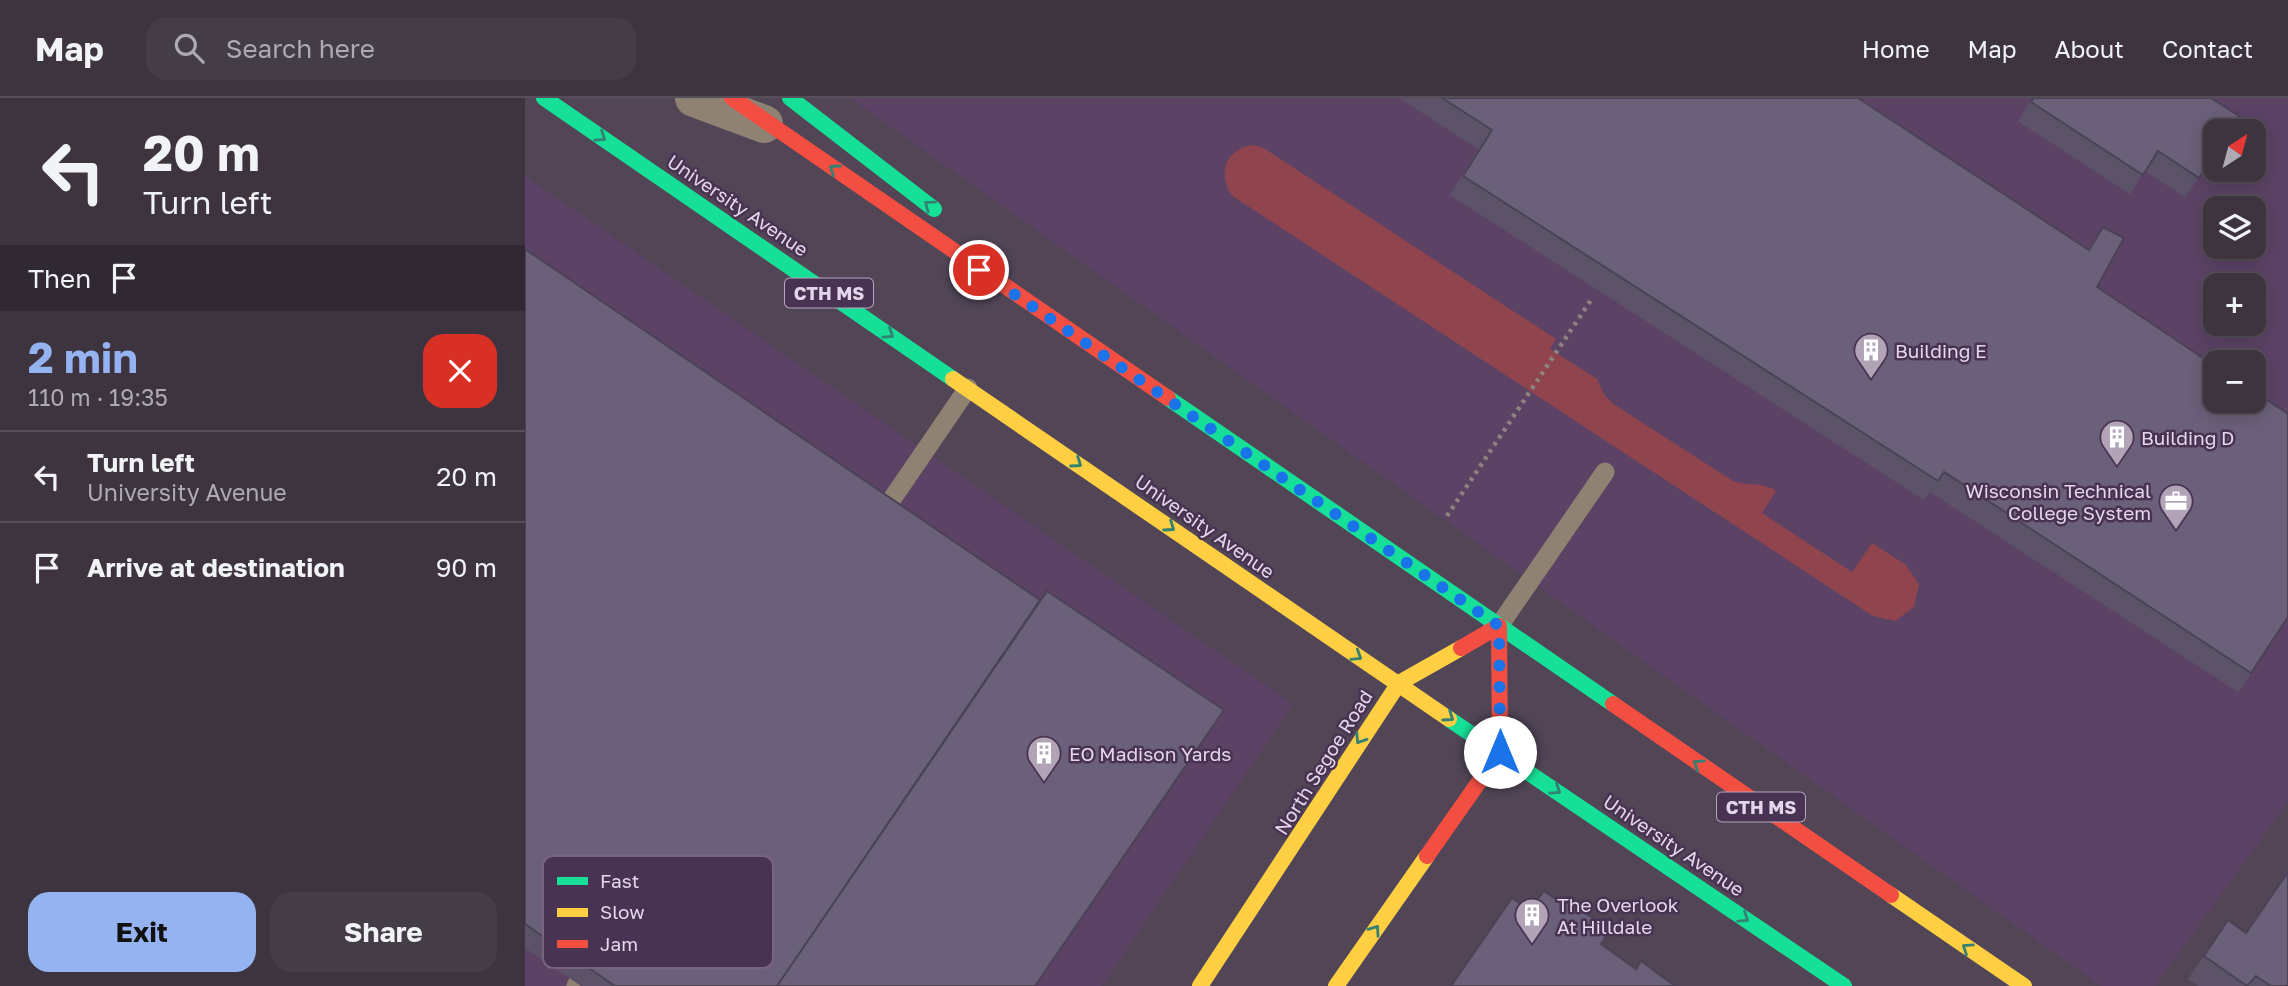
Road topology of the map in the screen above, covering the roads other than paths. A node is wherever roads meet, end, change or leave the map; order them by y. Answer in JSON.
{"nodes":[{"id":1,"x":531,"y":98,"type":"edge"},
{"id":2,"x":544,"y":98,"type":"edge"},
{"id":3,"x":694,"y":98,"type":"edge"},
{"id":4,"x":732,"y":98,"type":"edge"},
{"id":5,"x":525,"y":107,"type":"edge"},
{"id":6,"x":781,"y":112,"type":"edge"},
{"id":7,"x":953,"y":222,"type":"dead end"},
{"id":8,"x":1038,"y":288,"type":"dead end"},
{"id":9,"x":968,"y":388,"type":"junction"},
{"id":10,"x":1273,"y":472,"type":"junction"},
{"id":11,"x":1605,"y":472,"type":"dead end"},
{"id":12,"x":881,"y":515,"type":"edge"},
{"id":13,"x":1499,"y":626,"type":"junction"},
{"id":14,"x":1399,"y":683,"type":"junction"},
{"id":15,"x":1500,"y":752,"type":"junction"},
{"id":16,"x":1247,"y":919,"type":"junction"},
{"id":17,"x":1229,"y":975,"type":"dead end"},
{"id":18,"x":1200,"y":986,"type":"edge"},
{"id":19,"x":1336,"y":986,"type":"edge"},
{"id":20,"x":1844,"y":986,"type":"edge"},
{"id":21,"x":2024,"y":986,"type":"edge"}],
"edges":[{"from":1,"to":5,"type":"street"},
{"from":2,"to":9,"type":"main road","name":"University Avenue","number":"CTH MS","one_way":true},
{"from":3,"to":6,"type":"street"},
{"from":4,"to":6,"type":"main road","number":"CTH MS"},
{"from":7,"to":6,"type":"main road","one_way":true},
{"from":10,"to":6,"type":"main road","number":"CTH MS","one_way":true},
{"from":8,"to":10,"type":"main road"},
{"from":9,"to":12,"type":"lane"},
{"from":9,"to":14,"type":"main road","name":"University Avenue","number":"CTH MS","one_way":true},
{"from":10,"to":13,"type":"main road","number":"CTH MS"},
{"from":11,"to":13,"type":"lane"},
{"from":13,"to":14,"type":"main road","name":"North Segoe Road"},
{"from":13,"to":15,"type":"main road"},
{"from":21,"to":13,"type":"main road","number":"CTH MS","one_way":true},
{"from":14,"to":15,"type":"main road","name":"University Avenue","number":"CTH MS","one_way":true},
{"from":14,"to":16,"type":"main road","name":"North Segoe Road","one_way":true},
{"from":19,"to":15,"type":"main road","one_way":true},
{"from":15,"to":20,"type":"main road","name":"University Avenue","number":"CTH MS","one_way":true},
{"from":16,"to":17,"type":"main road"},
{"from":16,"to":18,"type":"main road","name":"North Segoe Road"}]}
